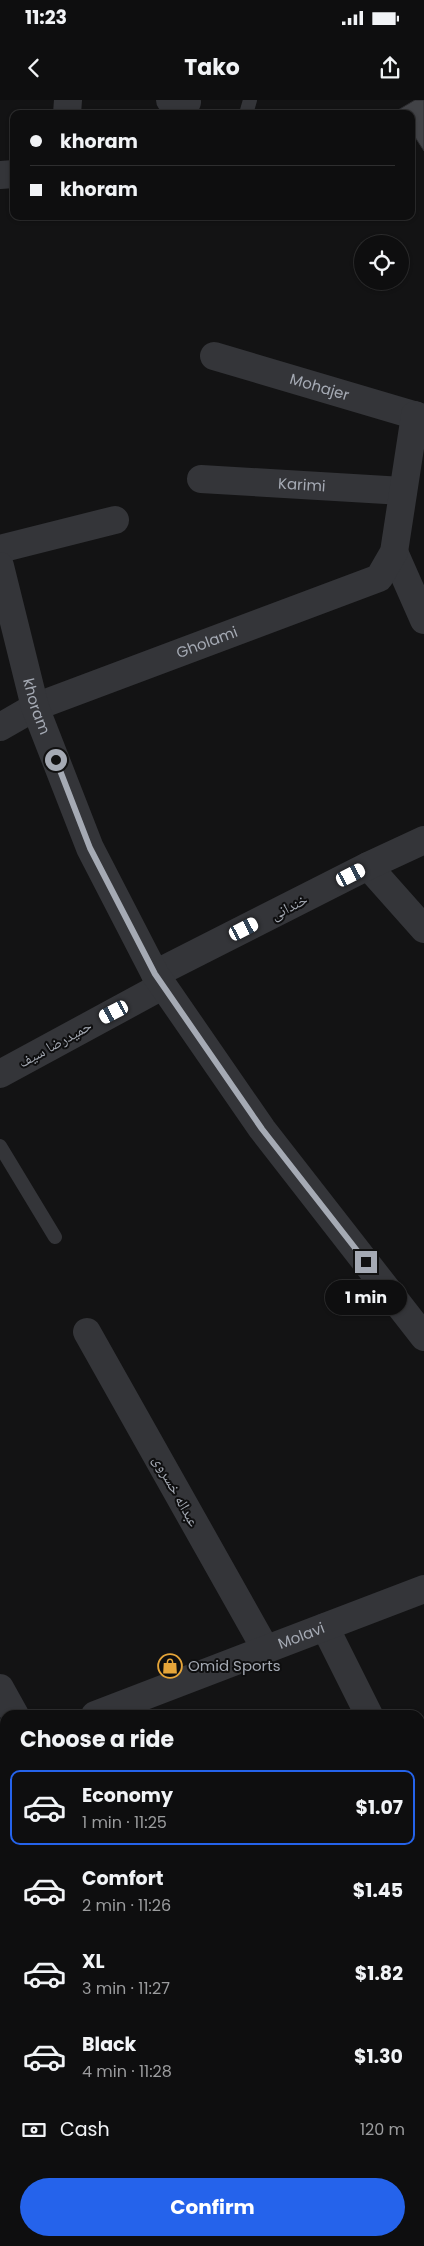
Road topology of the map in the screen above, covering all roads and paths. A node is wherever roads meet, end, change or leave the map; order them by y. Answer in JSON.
{"nodes":[{"id":1,"x":214,"y":356,"type":"dead end"},
{"id":2,"x":419,"y":417,"type":"edge"},
{"id":3,"x":201,"y":480,"type":"dead end"},
{"id":4,"x":403,"y":491,"type":"junction"},
{"id":5,"x":115,"y":520,"type":"dead end"},
{"id":6,"x":0,"y":550,"type":"edge"},
{"id":7,"x":394,"y":552,"type":"junction"},
{"id":8,"x":0,"y":566,"type":"edge"},
{"id":9,"x":424,"y":620,"type":"edge"},
{"id":10,"x":35,"y":707,"type":"junction"},
{"id":11,"x":0,"y":727,"type":"edge"},
{"id":12,"x":424,"y":840,"type":"edge"},
{"id":13,"x":368,"y":866,"type":"junction"},
{"id":14,"x":424,"y":930,"type":"edge"},
{"id":15,"x":159,"y":980,"type":"junction"},
{"id":16,"x":0,"y":1074,"type":"edge"},
{"id":17,"x":0,"y":1146,"type":"edge"},
{"id":18,"x":55,"y":1237,"type":"dead end"},
{"id":19,"x":87,"y":1332,"type":"dead end"},
{"id":20,"x":424,"y":1336,"type":"edge"},
{"id":21,"x":424,"y":1589,"type":"edge"},
{"id":22,"x":325,"y":1627,"type":"junction"},
{"id":23,"x":266,"y":1650,"type":"junction"},
{"id":24,"x":0,"y":1688,"type":"edge"},
{"id":25,"x":12,"y":1710,"type":"edge"},
{"id":26,"x":109,"y":1710,"type":"edge"},
{"id":27,"x":366,"y":1710,"type":"edge"}],
"edges":[{"from":1,"to":2,"type":"street","name":"Mohajer"},
{"from":2,"to":4,"type":"street"},
{"from":3,"to":4,"type":"street","name":"Karimi"},
{"from":4,"to":7,"type":"street"},
{"from":5,"to":6,"type":"street"},
{"from":7,"to":9,"type":"street"},
{"from":7,"to":10,"type":"street","name":"Gholami"},
{"from":8,"to":10,"type":"street","name":"khoram"},
{"from":10,"to":11,"type":"street","name":"Gholami"},
{"from":10,"to":15,"type":"street","name":"khoram"},
{"from":12,"to":13,"type":"street","name":"خندانی"},
{"from":13,"to":14,"type":"street"},
{"from":13,"to":15,"type":"street","name":"خندانی"},
{"from":15,"to":16,"type":"street","name":"حمیدرضا سیف"},
{"from":15,"to":20,"type":"street","name":"khoram"},
{"from":17,"to":18,"type":"lane"},
{"from":19,"to":23,"type":"street","name":"عبداله خسروی"},
{"from":21,"to":22,"type":"street","name":"Molavi"},
{"from":22,"to":23,"type":"street","name":"Molavi"},
{"from":22,"to":27,"type":"street"},
{"from":23,"to":26,"type":"street","name":"Molavi"},
{"from":24,"to":25,"type":"street"}]}
